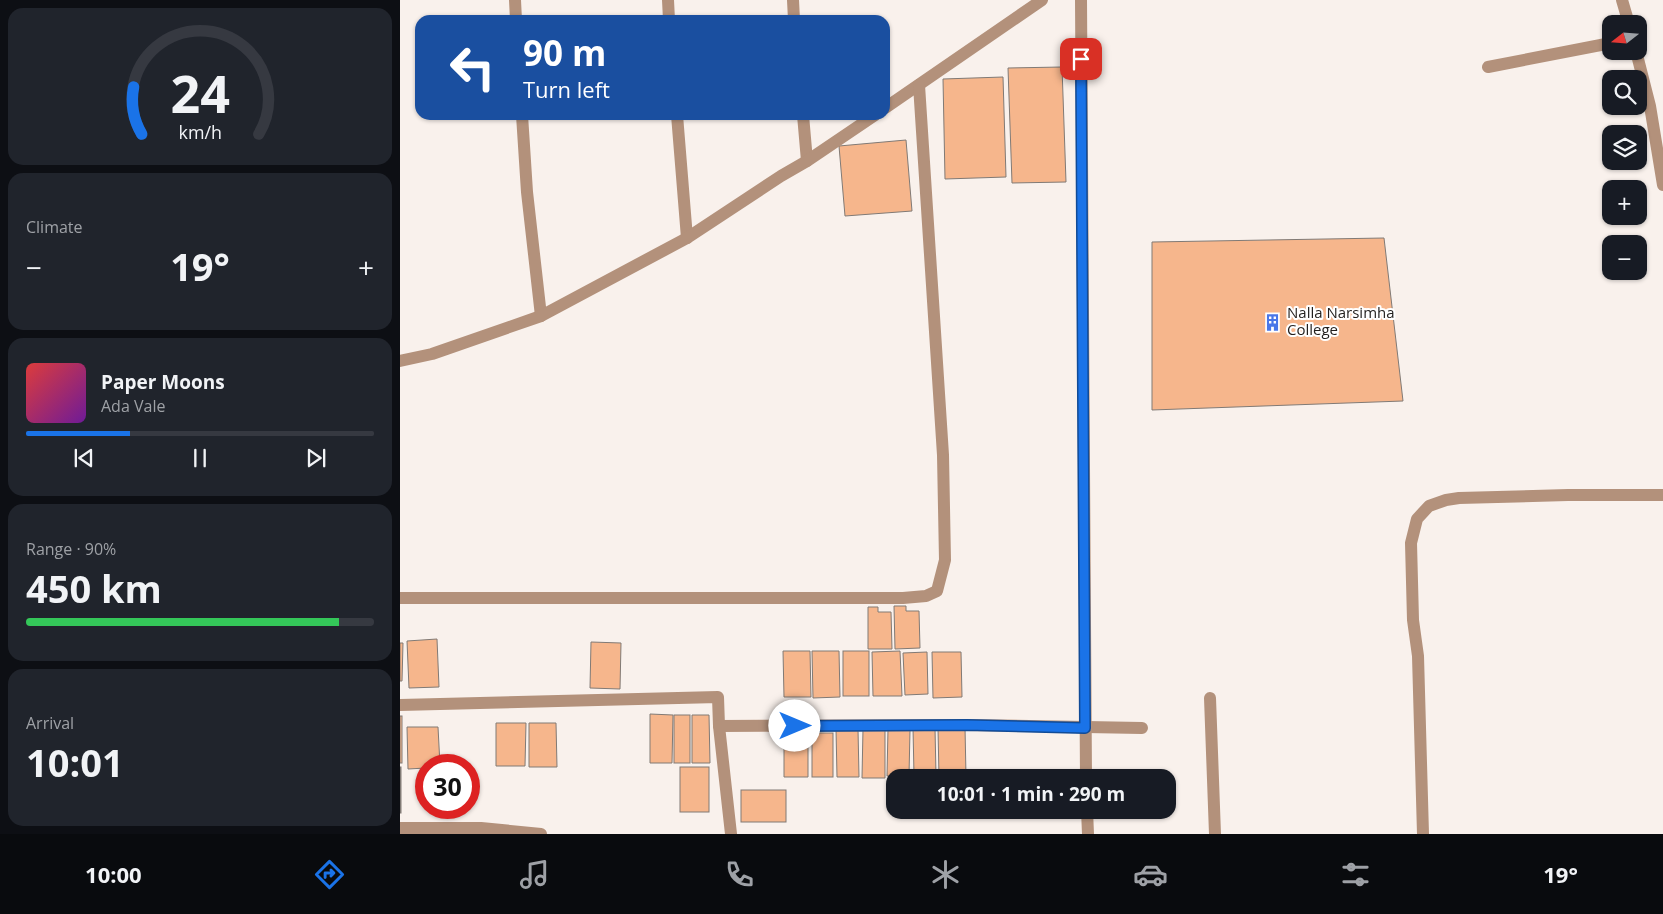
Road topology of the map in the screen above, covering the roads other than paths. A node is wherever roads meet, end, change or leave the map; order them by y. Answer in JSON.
{"nodes":[{"id":1,"x":516,"y":0,"type":"edge"},
{"id":2,"x":668,"y":0,"type":"edge"},
{"id":3,"x":793,"y":0,"type":"edge"},
{"id":4,"x":1042,"y":0,"type":"edge"},
{"id":5,"x":1081,"y":0,"type":"edge"},
{"id":6,"x":1622,"y":0,"type":"edge"},
{"id":7,"x":516,"y":15,"type":"edge"},
{"id":8,"x":670,"y":15,"type":"edge"},
{"id":9,"x":794,"y":15,"type":"edge"},
{"id":10,"x":1626,"y":15,"type":"edge"},
{"id":11,"x":1602,"y":45,"type":"edge"},
{"id":12,"x":1638,"y":60,"type":"edge"},
{"id":13,"x":1488,"y":67,"type":"dead end"},
{"id":14,"x":919,"y":85,"type":"junction"},
{"id":15,"x":890,"y":105,"type":"edge"},
{"id":16,"x":1663,"y":105,"type":"edge"},
{"id":17,"x":1650,"y":106,"type":"junction"},
{"id":18,"x":522,"y":120,"type":"edge"},
{"id":19,"x":677,"y":120,"type":"edge"},
{"id":20,"x":803,"y":120,"type":"edge"},
{"id":21,"x":868,"y":120,"type":"edge"},
{"id":22,"x":807,"y":161,"type":"junction"},
{"id":23,"x":1663,"y":185,"type":"edge"},
{"id":24,"x":687,"y":238,"type":"junction"},
{"id":25,"x":541,"y":316,"type":"junction"},
{"id":26,"x":400,"y":361,"type":"edge"},
{"id":27,"x":1663,"y":495,"type":"edge"},
{"id":28,"x":400,"y":598,"type":"edge"},
{"id":29,"x":1210,"y":698,"type":"dead end"},
{"id":30,"x":400,"y":705,"type":"edge"},
{"id":31,"x":719,"y":726,"type":"junction"},
{"id":32,"x":1085,"y":728,"type":"junction"},
{"id":33,"x":1142,"y":728,"type":"dead end"},
{"id":34,"x":1086,"y":769,"type":"edge"},
{"id":35,"x":1087,"y":819,"type":"edge"},
{"id":36,"x":400,"y":828,"type":"edge"},
{"id":37,"x":481,"y":831,"type":"edge"},
{"id":38,"x":541,"y":834,"type":"edge"},
{"id":39,"x":731,"y":834,"type":"edge"},
{"id":40,"x":1088,"y":834,"type":"edge"},
{"id":41,"x":1215,"y":834,"type":"edge"},
{"id":42,"x":1423,"y":834,"type":"edge"}],
"edges":[{"from":1,"to":7,"type":"street"},
{"from":2,"to":8,"type":"street"},
{"from":3,"to":9,"type":"street"},
{"from":4,"to":14,"type":"street"},
{"from":5,"to":32,"type":"street"},
{"from":6,"to":10,"type":"street"},
{"from":11,"to":13,"type":"street"},
{"from":12,"to":17,"type":"street"},
{"from":14,"to":15,"type":"street"},
{"from":14,"to":28,"type":"street"},
{"from":16,"to":17,"type":"street"},
{"from":17,"to":23,"type":"street"},
{"from":18,"to":25,"type":"street"},
{"from":19,"to":24,"type":"street"},
{"from":20,"to":22,"type":"street"},
{"from":21,"to":22,"type":"street"},
{"from":22,"to":24,"type":"street"},
{"from":24,"to":25,"type":"street"},
{"from":25,"to":26,"type":"street"},
{"from":27,"to":42,"type":"street"},
{"from":29,"to":41,"type":"street"},
{"from":30,"to":31,"type":"street"},
{"from":31,"to":32,"type":"street"},
{"from":31,"to":39,"type":"street"},
{"from":32,"to":33,"type":"street"},
{"from":32,"to":34,"type":"street"},
{"from":35,"to":40,"type":"street"},
{"from":36,"to":37,"type":"street"},
{"from":37,"to":38,"type":"street"}]}
